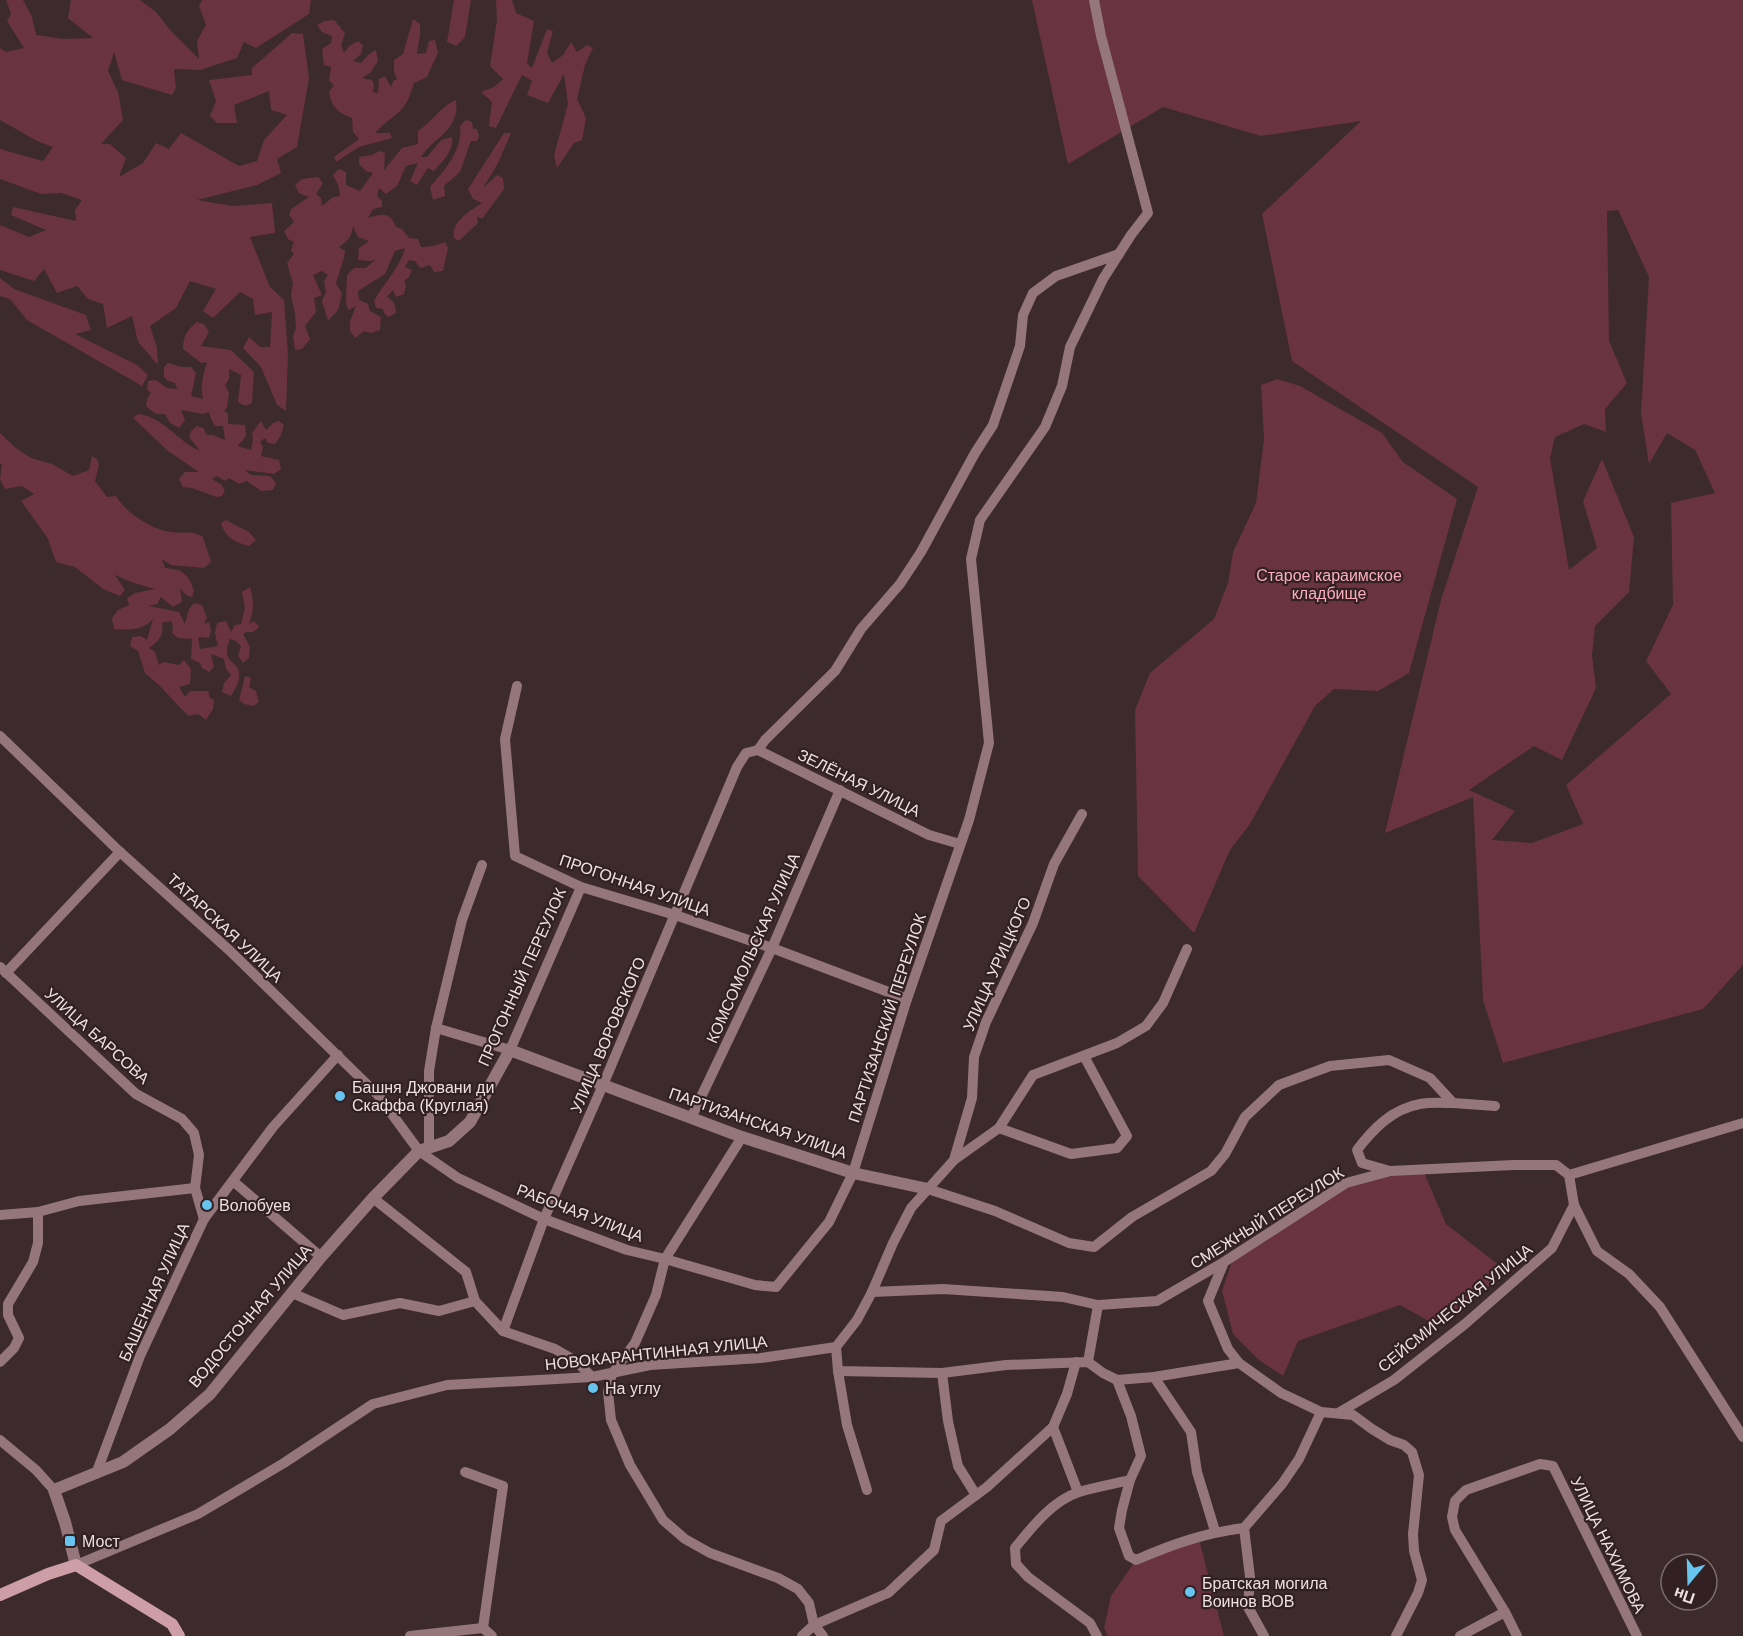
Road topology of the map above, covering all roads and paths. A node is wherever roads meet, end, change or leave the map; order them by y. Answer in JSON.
{"nodes":[{"id":1,"x":1094,"y":0,"type":"edge"},
{"id":2,"x":1119,"y":254,"type":"junction"},
{"id":3,"x":517,"y":686,"type":"dead end"},
{"id":4,"x":0,"y":736,"type":"edge"},
{"id":5,"x":758,"y":750,"type":"junction"},
{"id":6,"x":840,"y":789,"type":"junction"},
{"id":7,"x":1082,"y":814,"type":"dead end"},
{"id":8,"x":960,"y":844,"type":"junction"},
{"id":9,"x":120,"y":852,"type":"junction"},
{"id":10,"x":482,"y":865,"type":"dead end"},
{"id":11,"x":581,"y":886,"type":"junction"},
{"id":12,"x":675,"y":915,"type":"junction"},
{"id":13,"x":772,"y":948,"type":"junction"},
{"id":14,"x":1187,"y":949,"type":"dead end"},
{"id":15,"x":3,"y":970,"type":"edge"},
{"id":16,"x":907,"y":999,"type":"junction"},
{"id":17,"x":436,"y":1028,"type":"junction"},
{"id":18,"x":510,"y":1050,"type":"junction"},
{"id":19,"x":338,"y":1055,"type":"junction"},
{"id":20,"x":1084,"y":1056,"type":"junction"},
{"id":21,"x":603,"y":1085,"type":"junction"},
{"id":22,"x":1453,"y":1103,"type":"junction"},
{"id":23,"x":1495,"y":1106,"type":"dead end"},
{"id":24,"x":691,"y":1118,"type":"junction"},
{"id":25,"x":1743,"y":1124,"type":"edge"},
{"id":26,"x":999,"y":1128,"type":"junction"},
{"id":27,"x":742,"y":1137,"type":"junction"},
{"id":28,"x":424,"y":1149,"type":"junction"},
{"id":29,"x":954,"y":1160,"type":"junction"},
{"id":30,"x":1390,"y":1171,"type":"junction"},
{"id":31,"x":853,"y":1173,"type":"junction"},
{"id":32,"x":1569,"y":1175,"type":"junction"},
{"id":33,"x":233,"y":1181,"type":"junction"},
{"id":34,"x":195,"y":1188,"type":"junction"},
{"id":35,"x":928,"y":1189,"type":"junction"},
{"id":36,"x":373,"y":1198,"type":"junction"},
{"id":37,"x":1574,"y":1205,"type":"junction"},
{"id":38,"x":38,"y":1212,"type":"junction"},
{"id":39,"x":0,"y":1215,"type":"edge"},
{"id":40,"x":204,"y":1219,"type":"junction"},
{"id":41,"x":544,"y":1219,"type":"junction"},
{"id":42,"x":321,"y":1257,"type":"junction"},
{"id":43,"x":665,"y":1259,"type":"junction"},
{"id":44,"x":1224,"y":1262,"type":"junction"},
{"id":45,"x":776,"y":1287,"type":"joint"},
{"id":46,"x":872,"y":1292,"type":"junction"},
{"id":47,"x":292,"y":1293,"type":"junction"},
{"id":48,"x":475,"y":1301,"type":"junction"},
{"id":49,"x":1098,"y":1305,"type":"junction"},
{"id":50,"x":503,"y":1330,"type":"junction"},
{"id":51,"x":836,"y":1347,"type":"junction"},
{"id":52,"x":0,"y":1362,"type":"edge"},
{"id":53,"x":1076,"y":1362,"type":"junction"},
{"id":54,"x":1089,"y":1362,"type":"junction"},
{"id":55,"x":1239,"y":1363,"type":"junction"},
{"id":56,"x":838,"y":1371,"type":"junction"},
{"id":57,"x":942,"y":1372,"type":"junction"},
{"id":58,"x":612,"y":1374,"type":"junction"},
{"id":59,"x":592,"y":1377,"type":"junction"},
{"id":60,"x":1154,"y":1377,"type":"junction"},
{"id":61,"x":1118,"y":1380,"type":"junction"},
{"id":62,"x":1321,"y":1412,"type":"junction"},
{"id":63,"x":1340,"y":1412,"type":"junction"},
{"id":64,"x":1053,"y":1427,"type":"junction"},
{"id":65,"x":1743,"y":1437,"type":"edge"},
{"id":66,"x":0,"y":1440,"type":"edge"},
{"id":67,"x":465,"y":1472,"type":"dead end"},
{"id":68,"x":96,"y":1474,"type":"junction"},
{"id":69,"x":1130,"y":1480,"type":"junction"},
{"id":70,"x":54,"y":1490,"type":"junction"},
{"id":71,"x":867,"y":1490,"type":"dead end"},
{"id":72,"x":1078,"y":1492,"type":"junction"},
{"id":73,"x":976,"y":1495,"type":"junction"},
{"id":74,"x":1244,"y":1528,"type":"junction"},
{"id":75,"x":1215,"y":1531,"type":"junction"},
{"id":76,"x":76,"y":1565,"type":"junction"},
{"id":77,"x":0,"y":1595,"type":"edge"},
{"id":78,"x":1505,"y":1612,"type":"junction"},
{"id":79,"x":814,"y":1625,"type":"junction"},
{"id":80,"x":483,"y":1628,"type":"junction"},
{"id":81,"x":179,"y":1636,"type":"edge"},
{"id":82,"x":410,"y":1636,"type":"edge"},
{"id":83,"x":492,"y":1636,"type":"edge"},
{"id":84,"x":802,"y":1636,"type":"edge"},
{"id":85,"x":822,"y":1636,"type":"edge"},
{"id":86,"x":1097,"y":1636,"type":"edge"},
{"id":87,"x":1264,"y":1636,"type":"edge"},
{"id":88,"x":1396,"y":1636,"type":"edge"},
{"id":89,"x":1460,"y":1636,"type":"edge"},
{"id":90,"x":1517,"y":1636,"type":"edge"},
{"id":91,"x":1637,"y":1636,"type":"edge"}],
"edges":[{"from":1,"to":2,"type":"street","name":"ПАРТИЗАНСКИЙ ПЕРЕУЛОК"},
{"from":2,"to":5,"type":"street"},
{"from":2,"to":8,"type":"street","name":"ПАРТИЗАНСКИЙ ПЕРЕУЛОК"},
{"from":3,"to":11,"type":"street","name":"ПРОГОННАЯ УЛИЦА"},
{"from":4,"to":9,"type":"street","name":"ТАТАРСКАЯ УЛИЦА"},
{"from":5,"to":6,"type":"street","name":"ЗЕЛЁНАЯ УЛИЦА"},
{"from":5,"to":12,"type":"street","name":"УЛИЦА ВОРОВСКОГО"},
{"from":6,"to":8,"type":"street","name":"ЗЕЛЁНАЯ УЛИЦА"},
{"from":6,"to":13,"type":"street","name":"КОМСОМОЛЬСКАЯ УЛИЦА"},
{"from":7,"to":29,"type":"street","name":"УЛИЦА УРИЦКОГО"},
{"from":8,"to":16,"type":"street","name":"ПАРТИЗАНСКИЙ ПЕРЕУЛОК"},
{"from":9,"to":15,"type":"street"},
{"from":9,"to":19,"type":"street","name":"ТАТАРСКАЯ УЛИЦА"},
{"from":10,"to":17,"type":"street"},
{"from":11,"to":12,"type":"street","name":"ПРОГОННАЯ УЛИЦА"},
{"from":11,"to":18,"type":"street","name":"ПРОГОННЫЙ ПЕРЕУЛОК"},
{"from":12,"to":13,"type":"street","name":"ПРОГОННАЯ УЛИЦА"},
{"from":12,"to":21,"type":"street","name":"УЛИЦА ВОРОВСКОГО"},
{"from":13,"to":16,"type":"street","name":"ПРОГОННАЯ УЛИЦА"},
{"from":13,"to":24,"type":"street","name":"КОМСОМОЛЬСКАЯ УЛИЦА"},
{"from":14,"to":20,"type":"street"},
{"from":15,"to":34,"type":"street","name":"УЛИЦА БАРСОВА"},
{"from":16,"to":31,"type":"street","name":"ПАРТИЗАНСКИЙ ПЕРЕУЛОК"},
{"from":17,"to":18,"type":"street","name":"ПАРТИЗАНСКАЯ УЛИЦА"},
{"from":17,"to":28,"type":"street"},
{"from":18,"to":21,"type":"street","name":"ПАРТИЗАНСКАЯ УЛИЦА"},
{"from":18,"to":28,"type":"street","name":"ПРОГОННЫЙ ПЕРЕУЛОК"},
{"from":19,"to":28,"type":"street","name":"ТАТАРСКАЯ УЛИЦА"},
{"from":19,"to":33,"type":"street","name":"БАШЕННАЯ УЛИЦА"},
{"from":20,"to":26,"type":"street"},
{"from":20,"to":26,"type":"street"},
{"from":21,"to":24,"type":"street","name":"ПАРТИЗАНСКАЯ УЛИЦА"},
{"from":21,"to":41,"type":"street","name":"УЛИЦА ВОРОВСКОГО"},
{"from":22,"to":23,"type":"street"},
{"from":22,"to":30,"type":"street"},
{"from":22,"to":35,"type":"street","name":"ПАРТИЗАНСКАЯ УЛИЦА"},
{"from":24,"to":27,"type":"street","name":"ПАРТИЗАНСКАЯ УЛИЦА"},
{"from":25,"to":32,"type":"street"},
{"from":26,"to":29,"type":"street"},
{"from":27,"to":31,"type":"street","name":"ПАРТИЗАНСКАЯ УЛИЦА"},
{"from":27,"to":43,"type":"street"},
{"from":28,"to":36,"type":"street","name":"ВОДОСТОЧНАЯ УЛИЦА"},
{"from":28,"to":41,"type":"street","name":"РАБОЧАЯ УЛИЦА"},
{"from":29,"to":35,"type":"street","name":"УЛИЦА УРИЦКОГО"},
{"from":30,"to":32,"type":"street","name":"СМЕЖНЫЙ ПЕРЕУЛОК"},
{"from":30,"to":44,"type":"street","name":"СМЕЖНЫЙ ПЕРЕУЛОК"},
{"from":31,"to":35,"type":"street","name":"ПАРТИЗАНСКАЯ УЛИЦА"},
{"from":31,"to":45,"type":"street","name":"ПАРТИЗАНСКИЙ ПЕРЕУЛОК"},
{"from":32,"to":37,"type":"street"},
{"from":33,"to":40,"type":"street","name":"БАШЕННАЯ УЛИЦА"},
{"from":33,"to":42,"type":"street"},
{"from":34,"to":38,"type":"street"},
{"from":34,"to":40,"type":"street","name":"УЛИЦА БАРСОВА"},
{"from":35,"to":46,"type":"street","name":"УЛИЦА УРИЦКОГО"},
{"from":36,"to":42,"type":"street","name":"ВОДОСТОЧНАЯ УЛИЦА"},
{"from":36,"to":48,"type":"street"},
{"from":37,"to":63,"type":"street","name":"СЕЙСМИЧЕСКАЯ УЛИЦА"},
{"from":37,"to":65,"type":"street"},
{"from":38,"to":39,"type":"street"},
{"from":38,"to":52,"type":"street"},
{"from":40,"to":68,"type":"street","name":"БАШЕННАЯ УЛИЦА"},
{"from":41,"to":43,"type":"street","name":"РАБОЧАЯ УЛИЦА"},
{"from":41,"to":50,"type":"street","name":"УЛИЦА ВОРОВСКОГО"},
{"from":42,"to":47,"type":"street","name":"ВОДОСТОЧНАЯ УЛИЦА"},
{"from":43,"to":45,"type":"street","name":"РАБОЧАЯ УЛИЦА"},
{"from":43,"to":58,"type":"street"},
{"from":44,"to":49,"type":"street","name":"СМЕЖНЫЙ ПЕРЕУЛОК"},
{"from":44,"to":55,"type":"street"},
{"from":46,"to":49,"type":"street","name":"СМЕЖНЫЙ ПЕРЕУЛОК"},
{"from":46,"to":51,"type":"street","name":"УЛИЦА УРИЦКОГО"},
{"from":47,"to":48,"type":"street"},
{"from":47,"to":68,"type":"street","name":"ВОДОСТОЧНАЯ УЛИЦА"},
{"from":48,"to":50,"type":"street"},
{"from":49,"to":54,"type":"street"},
{"from":50,"to":59,"type":"street"},
{"from":51,"to":56,"type":"street"},
{"from":51,"to":58,"type":"street","name":"НОВОКАРАНТИННАЯ УЛИЦА"},
{"from":53,"to":54,"type":"street"},
{"from":53,"to":57,"type":"street"},
{"from":53,"to":64,"type":"street"},
{"from":54,"to":61,"type":"street"},
{"from":55,"to":60,"type":"street"},
{"from":55,"to":62,"type":"street"},
{"from":56,"to":57,"type":"street"},
{"from":56,"to":71,"type":"street"},
{"from":57,"to":73,"type":"street"},
{"from":58,"to":59,"type":"street","name":"НОВОКАРАНТИННАЯ УЛИЦА"},
{"from":58,"to":79,"type":"street"},
{"from":59,"to":76,"type":"street","name":"НОВОКАРАНТИННАЯ УЛИЦА"},
{"from":60,"to":61,"type":"street"},
{"from":60,"to":75,"type":"street"},
{"from":61,"to":69,"type":"street"},
{"from":62,"to":63,"type":"street"},
{"from":62,"to":74,"type":"street"},
{"from":63,"to":88,"type":"street"},
{"from":64,"to":72,"type":"street"},
{"from":64,"to":73,"type":"street"},
{"from":66,"to":70,"type":"street"},
{"from":67,"to":80,"type":"street"},
{"from":68,"to":70,"type":"street","name":"ВОДОСТОЧНАЯ УЛИЦА"},
{"from":69,"to":72,"type":"street"},
{"from":69,"to":75,"type":"street"},
{"from":70,"to":76,"type":"street"},
{"from":72,"to":86,"type":"street"},
{"from":73,"to":79,"type":"street"},
{"from":74,"to":75,"type":"street"},
{"from":74,"to":87,"type":"street"},
{"from":76,"to":77,"type":"main road"},
{"from":76,"to":81,"type":"main road"},
{"from":78,"to":89,"type":"street"},
{"from":78,"to":90,"type":"street"},
{"from":78,"to":91,"type":"street","name":"УЛИЦА НАХИМОВА"},
{"from":79,"to":84,"type":"street"},
{"from":79,"to":85,"type":"street"},
{"from":80,"to":82,"type":"street"},
{"from":80,"to":83,"type":"street"}]}
